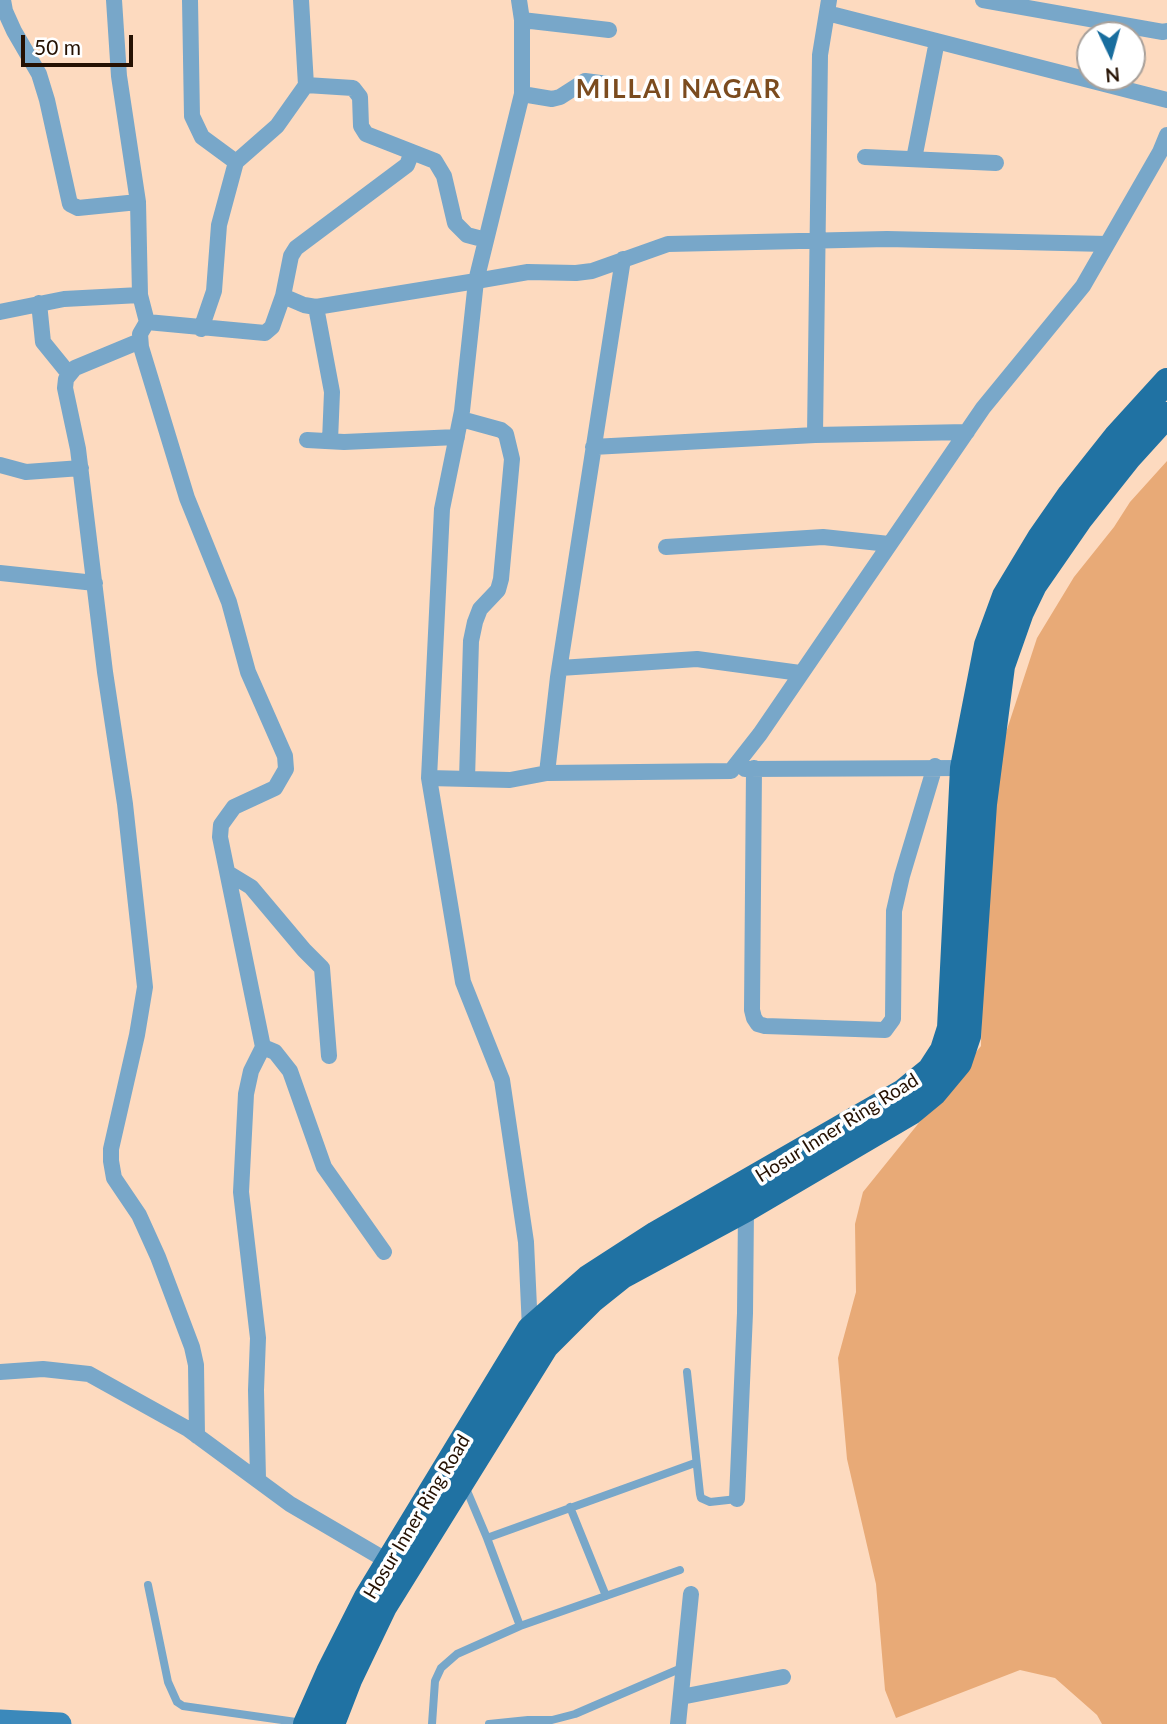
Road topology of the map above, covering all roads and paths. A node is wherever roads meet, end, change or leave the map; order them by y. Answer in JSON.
{"nodes":[{"id":1,"x":114,"y":0,"type":"edge"},
{"id":2,"x":190,"y":0,"type":"edge"},
{"id":3,"x":301,"y":0,"type":"edge"},
{"id":4,"x":519,"y":0,"type":"edge"},
{"id":5,"x":983,"y":0,"type":"edge"},
{"id":6,"x":828,"y":6,"type":"edge"},
{"id":7,"x":3,"y":7,"type":"edge"},
{"id":8,"x":522,"y":20,"type":"junction"},
{"id":9,"x":609,"y":30,"type":"dead end"},
{"id":10,"x":1167,"y":31,"type":"edge"},
{"id":11,"x":937,"y":41,"type":"junction"},
{"id":12,"x":608,"y":84,"type":"dead end"},
{"id":13,"x":306,"y":85,"type":"junction"},
{"id":14,"x":522,"y":94,"type":"junction"},
{"id":15,"x":1167,"y":100,"type":"edge"},
{"id":16,"x":1167,"y":135,"type":"edge"},
{"id":17,"x":412,"y":152,"type":"junction"},
{"id":18,"x":865,"y":157,"type":"dead end"},
{"id":19,"x":914,"y":159,"type":"junction"},
{"id":20,"x":236,"y":163,"type":"junction"},
{"id":21,"x":996,"y":163,"type":"dead end"},
{"id":22,"x":138,"y":202,"type":"junction"},
{"id":23,"x":817,"y":239,"type":"junction"},
{"id":24,"x":486,"y":240,"type":"junction"},
{"id":25,"x":1107,"y":244,"type":"junction"},
{"id":26,"x":623,"y":259,"type":"junction"},
{"id":27,"x":477,"y":281,"type":"junction"},
{"id":28,"x":140,"y":295,"type":"junction"},
{"id":29,"x":283,"y":296,"type":"junction"},
{"id":30,"x":39,"y":303,"type":"junction"},
{"id":31,"x":316,"y":307,"type":"junction"},
{"id":32,"x":0,"y":312,"type":"edge"},
{"id":33,"x":147,"y":323,"type":"junction"},
{"id":34,"x":201,"y":329,"type":"junction"},
{"id":35,"x":140,"y":341,"type":"junction"},
{"id":36,"x":69,"y":374,"type":"junction"},
{"id":37,"x":1167,"y":381,"type":"edge"},
{"id":38,"x":1167,"y":415,"type":"edge"},
{"id":39,"x":461,"y":419,"type":"junction"},
{"id":40,"x":967,"y":432,"type":"junction"},
{"id":41,"x":815,"y":435,"type":"junction"},
{"id":42,"x":457,"y":437,"type":"junction"},
{"id":43,"x":307,"y":440,"type":"dead end"},
{"id":44,"x":330,"y":441,"type":"junction"},
{"id":45,"x":593,"y":447,"type":"junction"},
{"id":46,"x":0,"y":465,"type":"edge"},
{"id":47,"x":81,"y":468,"type":"junction"},
{"id":48,"x":889,"y":544,"type":"junction"},
{"id":49,"x":666,"y":548,"type":"dead end"},
{"id":50,"x":0,"y":573,"type":"edge"},
{"id":51,"x":95,"y":583,"type":"junction"},
{"id":52,"x":560,"y":668,"type":"junction"},
{"id":53,"x":800,"y":673,"type":"junction"},
{"id":54,"x":936,"y":766,"type":"junction"},
{"id":55,"x":754,"y":768,"type":"junction"},
{"id":56,"x":963,"y":768,"type":"junction"},
{"id":57,"x":732,"y":771,"type":"junction"},
{"id":58,"x":547,"y":773,"type":"junction"},
{"id":59,"x":429,"y":778,"type":"junction"},
{"id":60,"x":467,"y":779,"type":"junction"},
{"id":61,"x":228,"y":873,"type":"junction"},
{"id":62,"x":263,"y":1047,"type":"junction"},
{"id":63,"x":329,"y":1056,"type":"dead end"},
{"id":64,"x":746,"y":1209,"type":"junction"},
{"id":65,"x":384,"y":1252,"type":"dead end"},
{"id":66,"x":538,"y":1337,"type":"junction"},
{"id":67,"x":0,"y":1371,"type":"edge"},
{"id":68,"x":687,"y":1372,"type":"dead end"},
{"id":69,"x":197,"y":1436,"type":"junction"},
{"id":70,"x":695,"y":1463,"type":"junction"},
{"id":71,"x":258,"y":1479,"type":"junction"},
{"id":72,"x":462,"y":1480,"type":"junction"},
{"id":73,"x":737,"y":1499,"type":"joint"},
{"id":74,"x":570,"y":1507,"type":"junction"},
{"id":75,"x":487,"y":1538,"type":"junction"},
{"id":76,"x":389,"y":1562,"type":"junction"},
{"id":77,"x":680,"y":1570,"type":"dead end"},
{"id":78,"x":148,"y":1585,"type":"dead end"},
{"id":79,"x":691,"y":1594,"type":"dead end"},
{"id":80,"x":606,"y":1596,"type":"junction"},
{"id":81,"x":520,"y":1626,"type":"junction"},
{"id":82,"x":684,"y":1667,"type":"junction"},
{"id":83,"x":783,"y":1677,"type":"dead end"},
{"id":84,"x":681,"y":1697,"type":"junction"},
{"id":85,"x":0,"y":1721,"type":"edge"},
{"id":86,"x":60,"y":1724,"type":"edge"},
{"id":87,"x":306,"y":1724,"type":"edge"},
{"id":88,"x":332,"y":1724,"type":"edge"},
{"id":89,"x":432,"y":1724,"type":"edge"},
{"id":90,"x":489,"y":1724,"type":"edge"},
{"id":91,"x":678,"y":1724,"type":"edge"}],
"edges":[{"from":1,"to":22,"type":"street"},
{"from":2,"to":20,"type":"street"},
{"from":3,"to":13,"type":"street"},
{"from":4,"to":8,"type":"street"},
{"from":5,"to":10,"type":"street"},
{"from":6,"to":11,"type":"street"},
{"from":6,"to":23,"type":"street"},
{"from":7,"to":22,"type":"street"},
{"from":8,"to":9,"type":"street"},
{"from":8,"to":14,"type":"street"},
{"from":11,"to":15,"type":"street"},
{"from":11,"to":19,"type":"street"},
{"from":12,"to":14,"type":"street"},
{"from":13,"to":17,"type":"street"},
{"from":13,"to":20,"type":"street"},
{"from":14,"to":24,"type":"street"},
{"from":16,"to":25,"type":"street"},
{"from":17,"to":24,"type":"street"},
{"from":17,"to":29,"type":"street"},
{"from":18,"to":19,"type":"street"},
{"from":19,"to":21,"type":"street"},
{"from":20,"to":34,"type":"street"},
{"from":22,"to":28,"type":"street"},
{"from":23,"to":25,"type":"street"},
{"from":23,"to":26,"type":"street"},
{"from":23,"to":41,"type":"street"},
{"from":24,"to":27,"type":"street"},
{"from":25,"to":40,"type":"street"},
{"from":26,"to":27,"type":"street"},
{"from":26,"to":45,"type":"street"},
{"from":27,"to":31,"type":"street"},
{"from":27,"to":39,"type":"street"},
{"from":28,"to":30,"type":"street"},
{"from":28,"to":33,"type":"street"},
{"from":29,"to":31,"type":"street"},
{"from":29,"to":34,"type":"street"},
{"from":30,"to":32,"type":"street"},
{"from":30,"to":36,"type":"street"},
{"from":31,"to":44,"type":"street"},
{"from":33,"to":34,"type":"street"},
{"from":33,"to":35,"type":"street"},
{"from":35,"to":36,"type":"street"},
{"from":35,"to":61,"type":"street"},
{"from":36,"to":47,"type":"street"},
{"from":37,"to":56,"type":"main road","name":"Hosur Inner Ring Road"},
{"from":38,"to":64,"type":"main road","name":"Hosur Inner Ring Road"},
{"from":39,"to":42,"type":"street"},
{"from":39,"to":60,"type":"street"},
{"from":40,"to":41,"type":"street"},
{"from":40,"to":48,"type":"street"},
{"from":41,"to":45,"type":"street"},
{"from":42,"to":44,"type":"street"},
{"from":42,"to":59,"type":"street"},
{"from":43,"to":44,"type":"street"},
{"from":45,"to":52,"type":"street"},
{"from":46,"to":47,"type":"street"},
{"from":47,"to":51,"type":"street"},
{"from":48,"to":49,"type":"street"},
{"from":48,"to":53,"type":"street"},
{"from":50,"to":51,"type":"street"},
{"from":51,"to":69,"type":"street"},
{"from":52,"to":53,"type":"street"},
{"from":52,"to":58,"type":"street"},
{"from":53,"to":57,"type":"street"},
{"from":54,"to":55,"type":"street"},
{"from":54,"to":55,"type":"street"},
{"from":54,"to":56,"type":"street"},
{"from":55,"to":57,"type":"street"},
{"from":56,"to":66,"type":"main road","name":"Hosur Inner Ring Road"},
{"from":57,"to":58,"type":"street"},
{"from":58,"to":60,"type":"street"},
{"from":59,"to":60,"type":"street"},
{"from":59,"to":66,"type":"street"},
{"from":61,"to":62,"type":"street"},
{"from":61,"to":63,"type":"street"},
{"from":62,"to":65,"type":"street"},
{"from":62,"to":71,"type":"street"},
{"from":64,"to":66,"type":"main road","name":"Hosur Inner Ring Road"},
{"from":64,"to":73,"type":"street"},
{"from":66,"to":72,"type":"main road","name":"Hosur Inner Ring Road"},
{"from":66,"to":76,"type":"main road","name":"Hosur Inner Ring Road"},
{"from":67,"to":69,"type":"street"},
{"from":68,"to":70,"type":"lane"},
{"from":69,"to":71,"type":"street"},
{"from":70,"to":73,"type":"lane"},
{"from":70,"to":74,"type":"lane"},
{"from":71,"to":76,"type":"street"},
{"from":72,"to":75,"type":"lane"},
{"from":72,"to":88,"type":"main road","name":"Hosur Inner Ring Road"},
{"from":74,"to":75,"type":"lane"},
{"from":74,"to":80,"type":"lane"},
{"from":75,"to":81,"type":"lane"},
{"from":76,"to":87,"type":"main road","name":"Hosur Inner Ring Road"},
{"from":77,"to":80,"type":"lane"},
{"from":78,"to":87,"type":"lane"},
{"from":79,"to":82,"type":"street"},
{"from":80,"to":81,"type":"lane"},
{"from":81,"to":89,"type":"lane"},
{"from":82,"to":84,"type":"street"},
{"from":82,"to":90,"type":"lane"},
{"from":83,"to":84,"type":"street"},
{"from":84,"to":91,"type":"street"},
{"from":85,"to":86,"type":"street"}]}
